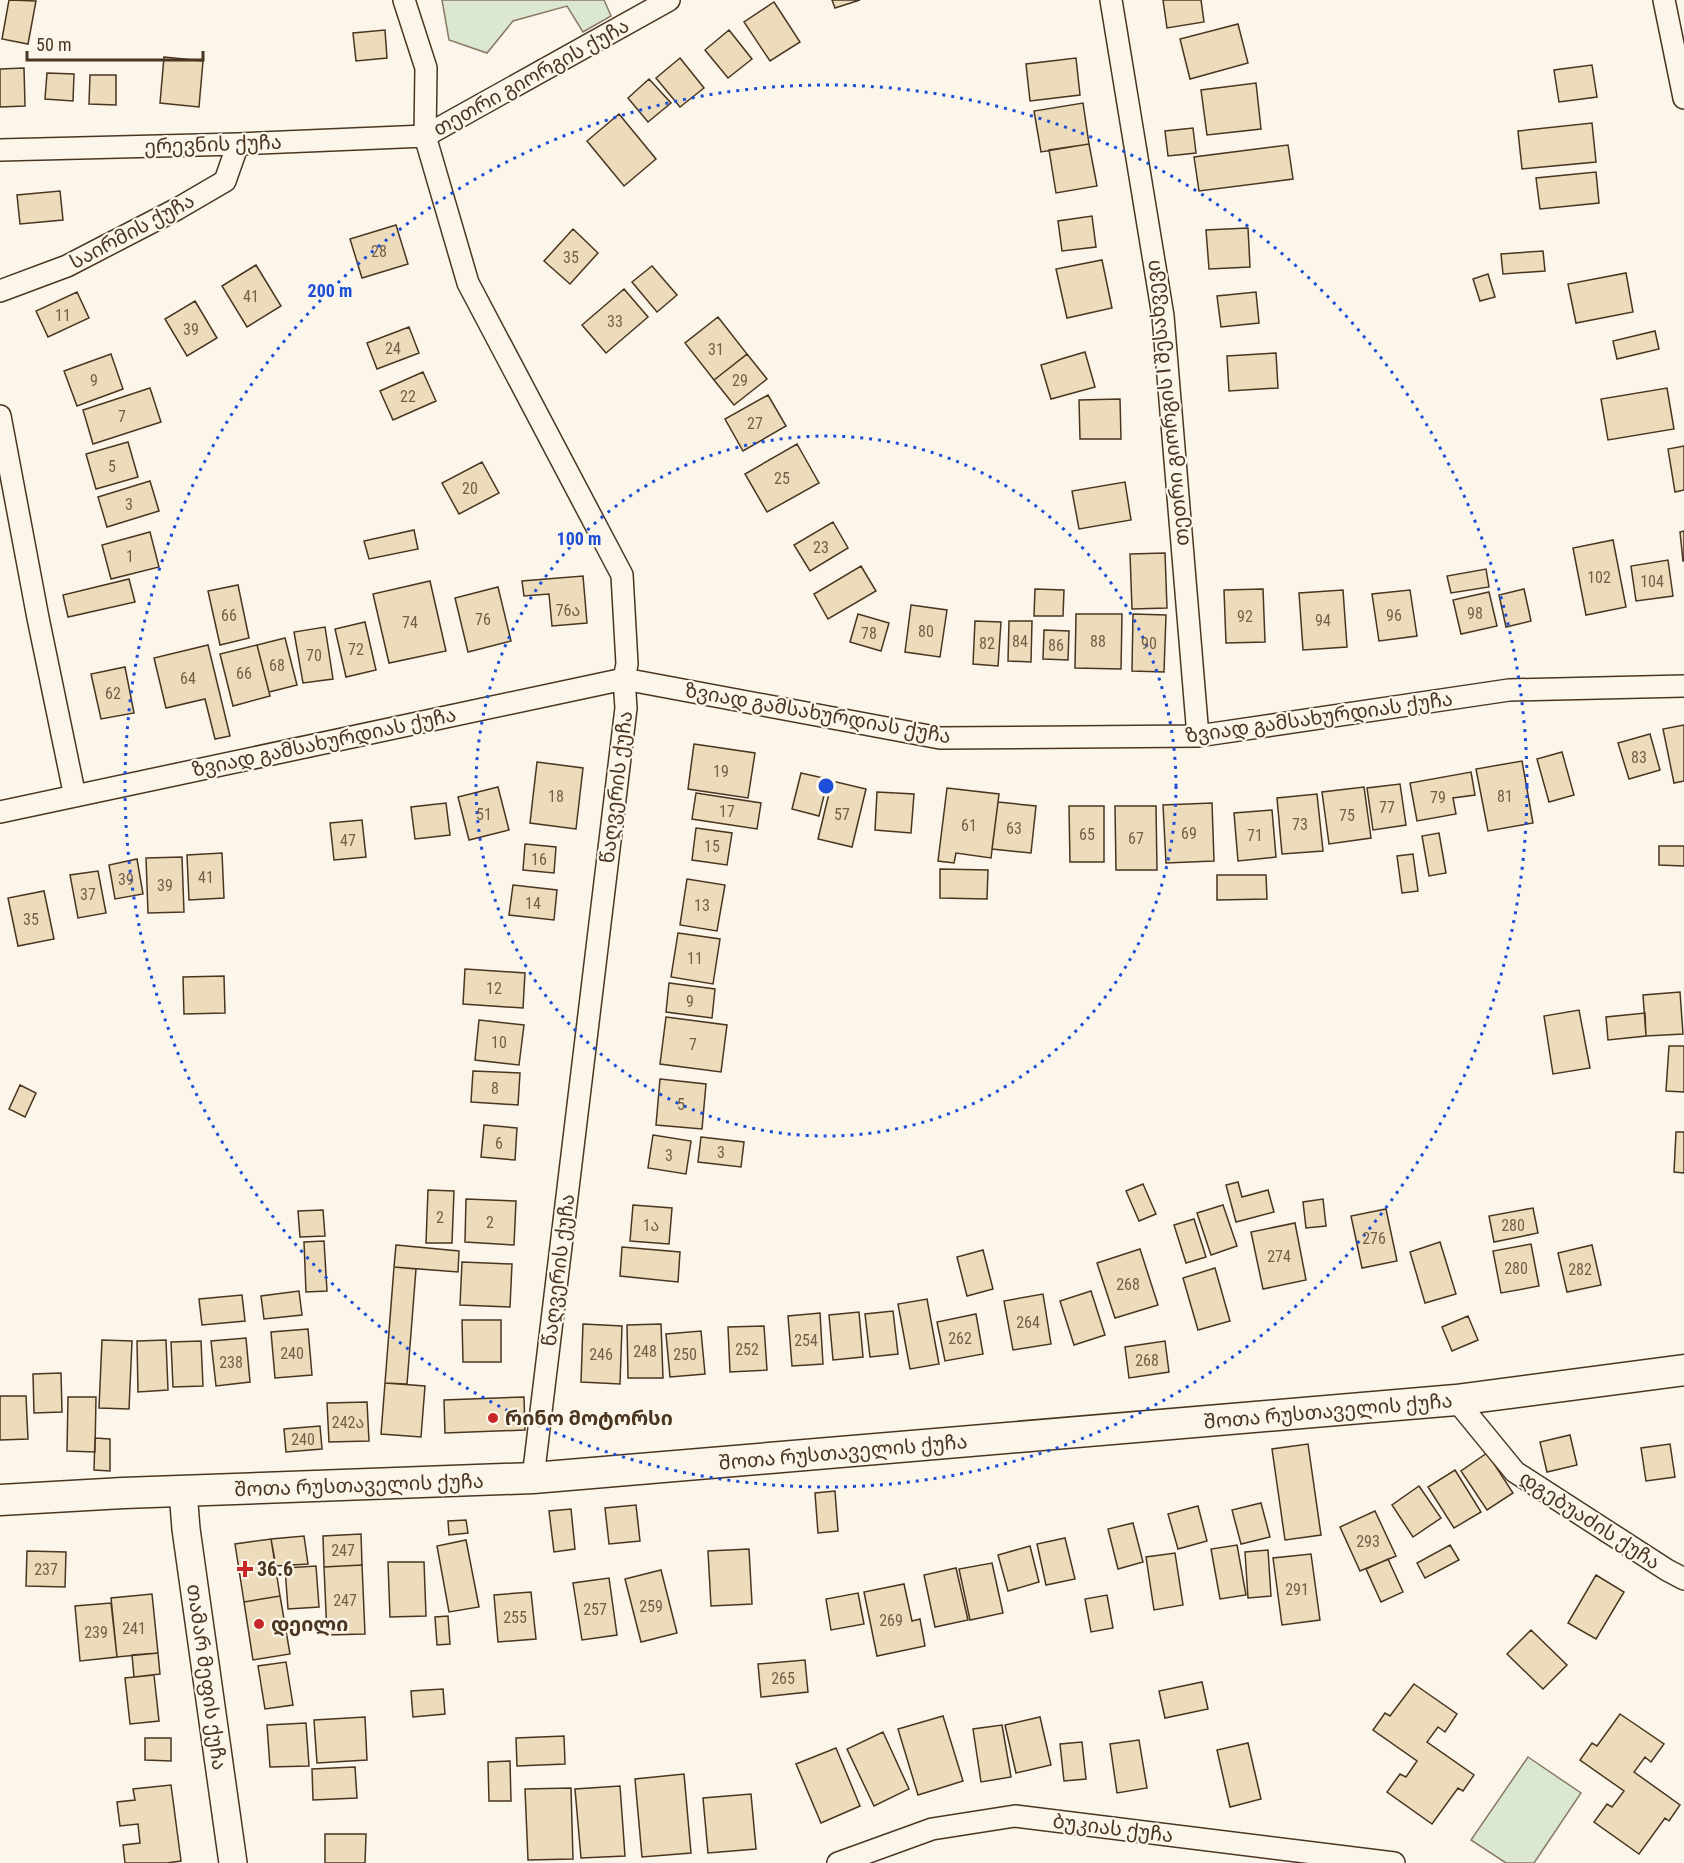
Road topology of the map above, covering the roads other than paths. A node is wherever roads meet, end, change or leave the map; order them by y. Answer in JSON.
{"nodes":[{"id":1,"x":404,"y":0,"type":"edge"},
{"id":2,"x":669,"y":0,"type":"edge"},
{"id":3,"x":1111,"y":0,"type":"edge"},
{"id":4,"x":1664,"y":0,"type":"edge"},
{"id":5,"x":1684,"y":98,"type":"edge"},
{"id":6,"x":425,"y":136,"type":"junction"},
{"id":7,"x":238,"y":144,"type":"junction"},
{"id":8,"x":0,"y":150,"type":"edge"},
{"id":9,"x":0,"y":291,"type":"edge"},
{"id":10,"x":0,"y":416,"type":"edge"},
{"id":11,"x":624,"y":679,"type":"junction"},
{"id":12,"x":1684,"y":686,"type":"edge"},
{"id":13,"x":1198,"y":736,"type":"junction"},
{"id":14,"x":72,"y":796,"type":"junction"},
{"id":15,"x":0,"y":812,"type":"edge"},
{"id":16,"x":1684,"y":1370,"type":"edge"},
{"id":17,"x":1456,"y":1400,"type":"junction"},
{"id":18,"x":533,"y":1478,"type":"junction"},
{"id":19,"x":183,"y":1491,"type":"junction"},
{"id":20,"x":0,"y":1500,"type":"edge"},
{"id":21,"x":1684,"y":1579,"type":"edge"},
{"id":22,"x":233,"y":1863,"type":"edge"},
{"id":23,"x":838,"y":1863,"type":"edge"},
{"id":24,"x":1394,"y":1863,"type":"edge"}],
"edges":[{"from":1,"to":6,"type":"street","name":"წაღვერის ქუჩა"},
{"from":2,"to":6,"type":"street","name":"თეთრი გიორგის ქუჩა"},
{"from":3,"to":13,"type":"street","name":"თეთრი გიორგის I შესახვევი"},
{"from":4,"to":5,"type":"street"},
{"from":6,"to":7,"type":"street","name":"ერევნის ქუჩა"},
{"from":6,"to":11,"type":"street","name":"წაღვერის ქუჩა"},
{"from":7,"to":8,"type":"street","name":"ერევნის ქუჩა"},
{"from":7,"to":9,"type":"street","name":"საირმის ქუჩა"},
{"from":10,"to":14,"type":"street"},
{"from":11,"to":13,"type":"street","name":"ზვიად გამსახურდიას ქუჩა"},
{"from":11,"to":14,"type":"street","name":"ზვიად გამსახურდიას ქუჩა"},
{"from":11,"to":18,"type":"street","name":"წაღვერის ქუჩა"},
{"from":12,"to":13,"type":"street","name":"ზვიად გამსახურდიას ქუჩა"},
{"from":14,"to":15,"type":"street","name":"ზვიად გამსახურდიას ქუჩა"},
{"from":16,"to":17,"type":"main road","name":"შოთა რუსთაველის ქუჩა"},
{"from":17,"to":18,"type":"main road","name":"შოთა რუსთაველის ქუჩა"},
{"from":17,"to":21,"type":"street","name":"დგებუაძის ქუჩა"},
{"from":18,"to":19,"type":"main road","name":"შოთა რუსთაველის ქუჩა"},
{"from":19,"to":20,"type":"main road","name":"შოთა რუსთაველის ქუჩა"},
{"from":19,"to":22,"type":"street","name":"თამარ მეფის ქუჩა"},
{"from":23,"to":24,"type":"street","name":"ბუკიას ქუჩა"}]}
